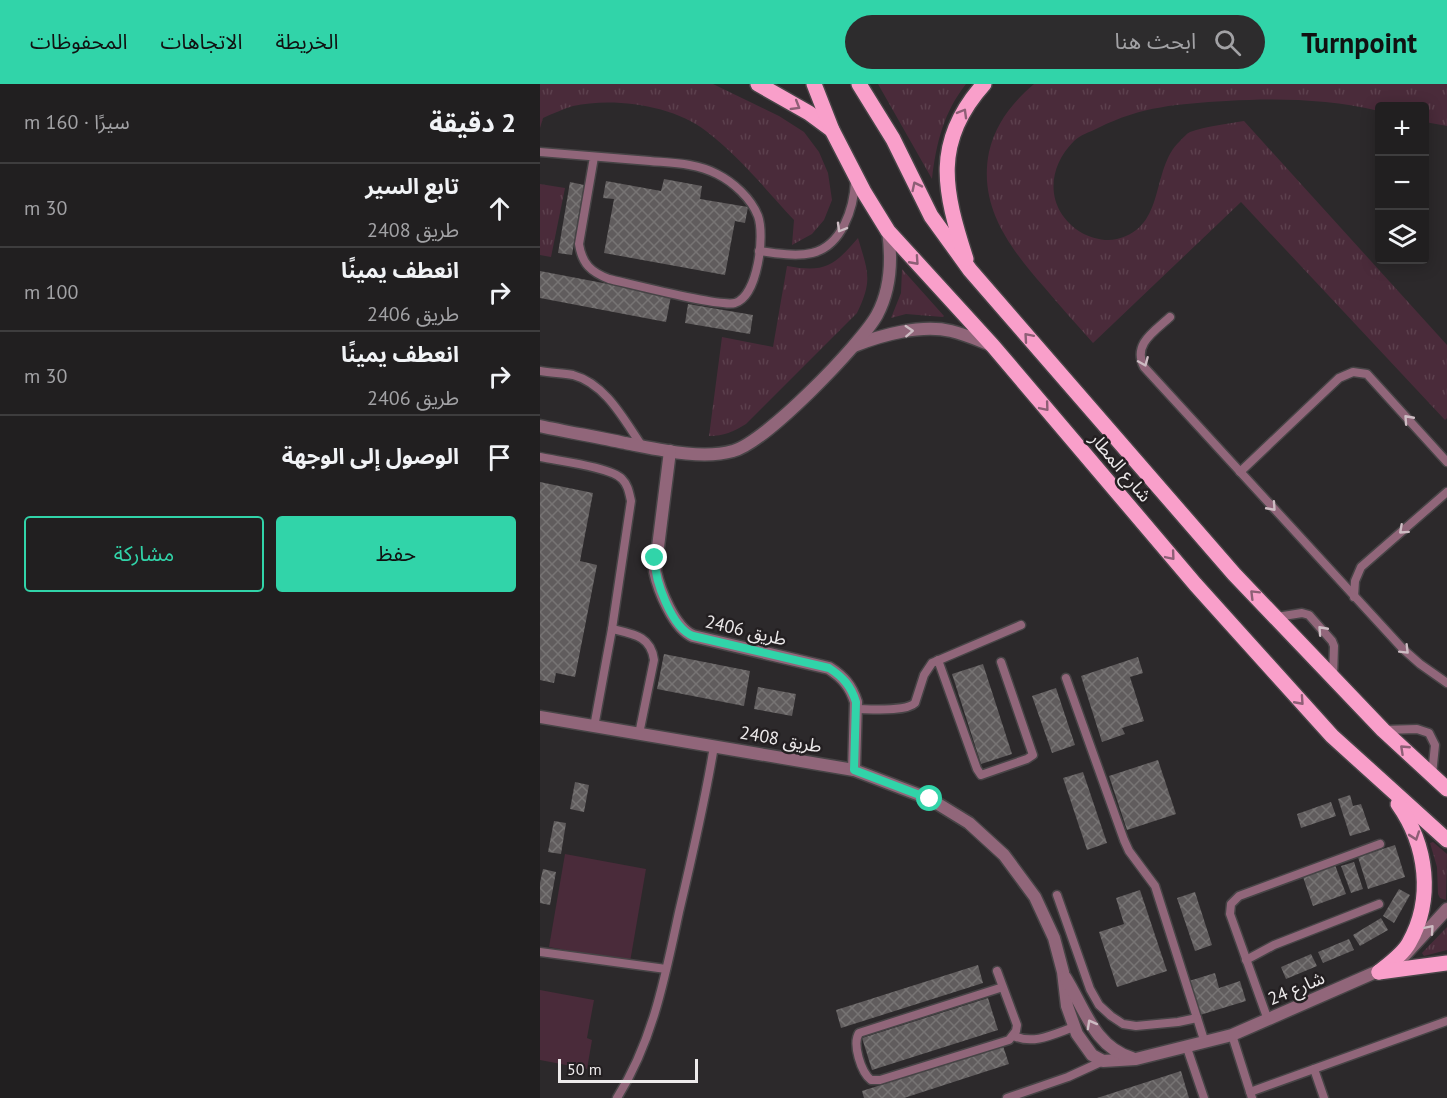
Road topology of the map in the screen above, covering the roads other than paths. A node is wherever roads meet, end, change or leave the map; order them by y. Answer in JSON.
{"nodes":[{"id":1,"x":758,"y":84,"type":"edge"},
{"id":2,"x":814,"y":84,"type":"edge"},
{"id":3,"x":859,"y":84,"type":"edge"},
{"id":4,"x":984,"y":84,"type":"edge"},
{"id":5,"x":832,"y":130,"type":"junction"},
{"id":6,"x":540,"y":152,"type":"edge"},
{"id":7,"x":594,"y":157,"type":"junction"},
{"id":8,"x":855,"y":175,"type":"junction"},
{"id":9,"x":888,"y":231,"type":"junction"},
{"id":10,"x":759,"y":251,"type":"junction"},
{"id":11,"x":970,"y":270,"type":"junction"},
{"id":12,"x":1170,"y":317,"type":"dead end"},
{"id":13,"x":853,"y":346,"type":"junction"},
{"id":14,"x":993,"y":346,"type":"junction"},
{"id":15,"x":540,"y":371,"type":"edge"},
{"id":16,"x":540,"y":426,"type":"edge"},
{"id":17,"x":642,"y":446,"type":"junction"},
{"id":18,"x":670,"y":451,"type":"junction"},
{"id":19,"x":540,"y":457,"type":"edge"},
{"id":20,"x":1447,"y":462,"type":"edge"},
{"id":21,"x":1240,"y":472,"type":"junction"},
{"id":22,"x":1447,"y":492,"type":"edge"},
{"id":23,"x":1354,"y":597,"type":"junction"},
{"id":24,"x":1277,"y":617,"type":"junction"},
{"id":25,"x":1021,"y":625,"type":"dead end"},
{"id":26,"x":612,"y":629,"type":"junction"},
{"id":27,"x":938,"y":660,"type":"junction"},
{"id":28,"x":1001,"y":662,"type":"dead end"},
{"id":29,"x":1066,"y":678,"type":"dead end"},
{"id":30,"x":1333,"y":678,"type":"junction"},
{"id":31,"x":1447,"y":682,"type":"edge"},
{"id":32,"x":856,"y":709,"type":"junction"},
{"id":33,"x":540,"y":717,"type":"edge"},
{"id":34,"x":594,"y":727,"type":"junction"},
{"id":35,"x":1383,"y":730,"type":"junction"},
{"id":36,"x":639,"y":734,"type":"junction"},
{"id":37,"x":714,"y":746,"type":"junction"},
{"id":38,"x":854,"y":770,"type":"junction"},
{"id":39,"x":1432,"y":776,"type":"junction"},
{"id":40,"x":1385,"y":786,"type":"junction"},
{"id":41,"x":1447,"y":789,"type":"edge"},
{"id":42,"x":1447,"y":840,"type":"edge"},
{"id":43,"x":1380,"y":844,"type":"dead end"},
{"id":44,"x":1057,"y":895,"type":"dead end"},
{"id":45,"x":1380,"y":904,"type":"dead end"},
{"id":46,"x":1447,"y":909,"type":"edge"},
{"id":47,"x":540,"y":952,"type":"edge"},
{"id":48,"x":1246,"y":960,"type":"junction"},
{"id":49,"x":1447,"y":963,"type":"edge"},
{"id":50,"x":666,"y":969,"type":"junction"},
{"id":51,"x":997,"y":971,"type":"dead end"},
{"id":52,"x":1063,"y":972,"type":"junction"},
{"id":53,"x":1379,"y":972,"type":"junction"},
{"id":54,"x":1003,"y":987,"type":"junction"},
{"id":55,"x":1197,"y":1018,"type":"junction"},
{"id":56,"x":1268,"y":1020,"type":"junction"},
{"id":57,"x":1447,"y":1021,"type":"edge"},
{"id":58,"x":1074,"y":1027,"type":"junction"},
{"id":59,"x":1232,"y":1035,"type":"junction"},
{"id":60,"x":1014,"y":1036,"type":"junction"},
{"id":61,"x":1205,"y":1043,"type":"junction"},
{"id":62,"x":1187,"y":1048,"type":"junction"},
{"id":63,"x":1136,"y":1059,"type":"junction"},
{"id":64,"x":1103,"y":1061,"type":"junction"},
{"id":65,"x":1314,"y":1069,"type":"junction"},
{"id":66,"x":1251,"y":1095,"type":"edge"},
{"id":67,"x":617,"y":1098,"type":"edge"},
{"id":68,"x":1007,"y":1098,"type":"edge"},
{"id":69,"x":1204,"y":1098,"type":"edge"},
{"id":70,"x":1324,"y":1098,"type":"edge"}],
"edges":[{"from":1,"to":5,"type":"main road","one_way":true},
{"from":2,"to":5,"type":"main road","name":"شارع المطار"},
{"from":11,"to":3,"type":"main road","name":"شارع المطار","one_way":true},
{"from":11,"to":4,"type":"main road","one_way":true},
{"from":5,"to":8,"type":"main road","name":"شارع المطار"},
{"from":6,"to":7,"type":"lane"},
{"from":7,"to":10,"type":"lane"},
{"from":7,"to":10,"type":"lane"},
{"from":8,"to":9,"type":"main road","name":"شارع المطار"},
{"from":8,"to":10,"type":"lane","one_way":true},
{"from":9,"to":13,"type":"street"},
{"from":9,"to":14,"type":"main road","name":"شارع المطار","one_way":true},
{"from":24,"to":11,"type":"main road","name":"شارع المطار","one_way":true},
{"from":12,"to":21,"type":"lane","one_way":true},
{"from":13,"to":14,"type":"street","one_way":true},
{"from":13,"to":18,"type":"street"},
{"from":14,"to":40,"type":"main road","name":"شارع المطار","one_way":true},
{"from":15,"to":17,"type":"lane"},
{"from":16,"to":17,"type":"street"},
{"from":17,"to":18,"type":"street"},
{"from":18,"to":32,"type":"street","name":"طريق 2406"},
{"from":19,"to":26,"type":"lane"},
{"from":20,"to":21,"type":"lane","one_way":true},
{"from":21,"to":23,"type":"lane","one_way":true},
{"from":22,"to":23,"type":"lane","one_way":true},
{"from":23,"to":31,"type":"lane","one_way":true},
{"from":24,"to":30,"type":"main road","name":"شارع المطار"},
{"from":30,"to":24,"type":"lane","one_way":true},
{"from":25,"to":27,"type":"lane"},
{"from":26,"to":34,"type":"lane"},
{"from":26,"to":36,"type":"lane"},
{"from":27,"to":28,"type":"lane"},
{"from":27,"to":32,"type":"lane"},
{"from":29,"to":55,"type":"lane"},
{"from":30,"to":35,"type":"main road","name":"شارع المطار"},
{"from":32,"to":38,"type":"street","name":"طريق 2406"},
{"from":33,"to":34,"type":"street","name":"طريق 2408"},
{"from":34,"to":36,"type":"street","name":"طريق 2408"},
{"from":39,"to":35,"type":"main road","name":"شارع المطار","one_way":true},
{"from":35,"to":39,"type":"lane"},
{"from":36,"to":37,"type":"street","name":"طريق 2408"},
{"from":37,"to":38,"type":"street","name":"طريق 2408"},
{"from":37,"to":50,"type":"lane"},
{"from":38,"to":52,"type":"street","name":"طريق 2408"},
{"from":39,"to":41,"type":"main road","name":"شارع المطار"},
{"from":40,"to":42,"type":"main road","name":"شارع المطار"},
{"from":40,"to":53,"type":"main road","one_way":true},
{"from":43,"to":48,"type":"lane"},
{"from":44,"to":55,"type":"lane"},
{"from":45,"to":48,"type":"lane"},
{"from":53,"to":46,"type":"street","name":"شارع 24","one_way":true},
{"from":47,"to":50,"type":"lane"},
{"from":48,"to":56,"type":"lane"},
{"from":49,"to":53,"type":"main road"},
{"from":50,"to":67,"type":"lane"},
{"from":51,"to":54,"type":"lane"},
{"from":52,"to":58,"type":"street","name":"طريق 2408"},
{"from":63,"to":52,"type":"street","name":"طريق 2408","one_way":true},
{"from":53,"to":56,"type":"street","name":"شارع 24"},
{"from":54,"to":60,"type":"lane"},
{"from":54,"to":60,"type":"lane"},
{"from":55,"to":61,"type":"lane"},
{"from":56,"to":59,"type":"street","name":"شارع 24"},
{"from":57,"to":65,"type":"lane"},
{"from":58,"to":60,"type":"lane"},
{"from":58,"to":64,"type":"street","name":"طريق 2408"},
{"from":59,"to":61,"type":"street","name":"شارع 24"},
{"from":59,"to":66,"type":"lane"},
{"from":61,"to":62,"type":"street","name":"شارع 24"},
{"from":62,"to":63,"type":"street","name":"شارع 24"},
{"from":62,"to":69,"type":"lane"},
{"from":63,"to":64,"type":"street"},
{"from":64,"to":68,"type":"lane"},
{"from":65,"to":66,"type":"lane"},
{"from":65,"to":70,"type":"lane"}]}
